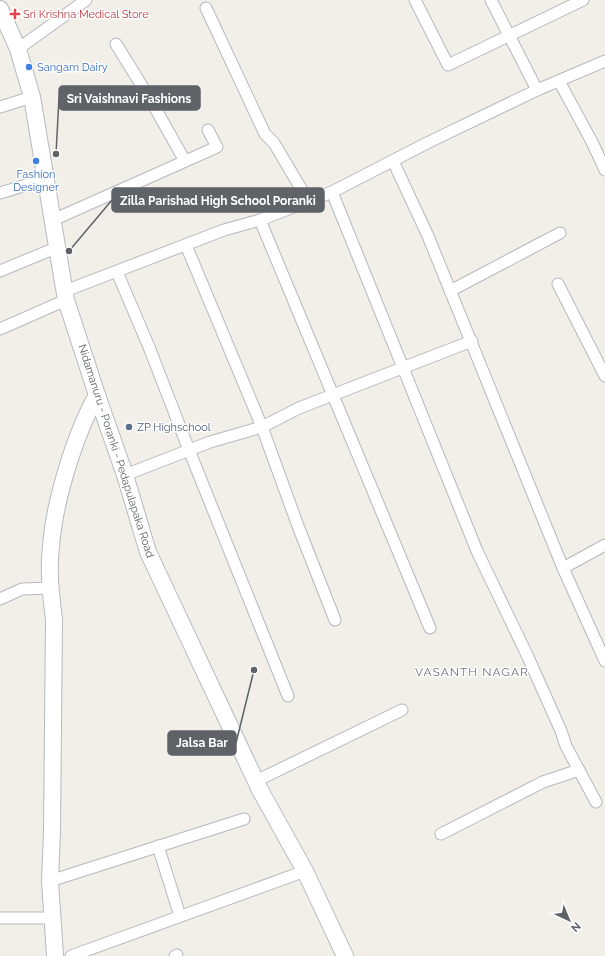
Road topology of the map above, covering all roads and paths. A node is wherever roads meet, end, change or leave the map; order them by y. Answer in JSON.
{"nodes":[{"id":1,"x":86,"y":0,"type":"edge"},
{"id":2,"x":415,"y":0,"type":"edge"},
{"id":3,"x":491,"y":0,"type":"edge"},
{"id":4,"x":583,"y":0,"type":"edge"},
{"id":5,"x":567,"y":3,"type":"edge"},
{"id":6,"x":206,"y":8,"type":"dead end"},
{"id":7,"x":0,"y":9,"type":"edge"},
{"id":8,"x":509,"y":36,"type":"junction"},
{"id":9,"x":116,"y":44,"type":"dead end"},
{"id":10,"x":18,"y":49,"type":"junction"},
{"id":11,"x":605,"y":61,"type":"edge"},
{"id":12,"x":559,"y":81,"type":"junction"},
{"id":13,"x":538,"y":90,"type":"junction"},
{"id":14,"x":32,"y":97,"type":"junction"},
{"id":15,"x":0,"y":107,"type":"edge"},
{"id":16,"x":208,"y":130,"type":"dead end"},
{"id":17,"x":185,"y":161,"type":"junction"},
{"id":18,"x":393,"y":161,"type":"junction"},
{"id":19,"x":605,"y":170,"type":"edge"},
{"id":20,"x":46,"y":179,"type":"junction"},
{"id":21,"x":332,"y":192,"type":"junction"},
{"id":22,"x":0,"y":193,"type":"edge"},
{"id":23,"x":309,"y":202,"type":"junction"},
{"id":24,"x":53,"y":220,"type":"junction"},
{"id":25,"x":260,"y":220,"type":"junction"},
{"id":26,"x":560,"y":233,"type":"dead end"},
{"id":27,"x":186,"y":245,"type":"junction"},
{"id":28,"x":58,"y":248,"type":"junction"},
{"id":29,"x":0,"y":271,"type":"edge"},
{"id":30,"x":117,"y":272,"type":"junction"},
{"id":31,"x":558,"y":284,"type":"dead end"},
{"id":32,"x":450,"y":291,"type":"junction"},
{"id":33,"x":66,"y":296,"type":"junction"},
{"id":34,"x":0,"y":329,"type":"edge"},
{"id":35,"x":472,"y":341,"type":"junction"},
{"id":36,"x":402,"y":368,"type":"junction"},
{"id":37,"x":605,"y":376,"type":"edge"},
{"id":38,"x":97,"y":395,"type":"junction"},
{"id":39,"x":333,"y":395,"type":"junction"},
{"id":40,"x":262,"y":427,"type":"junction"},
{"id":41,"x":189,"y":450,"type":"junction"},
{"id":42,"x":125,"y":475,"type":"junction"},
{"id":43,"x":605,"y":545,"type":"edge"},
{"id":44,"x":563,"y":568,"type":"junction"},
{"id":45,"x":50,"y":588,"type":"junction"},
{"id":46,"x":0,"y":599,"type":"edge"},
{"id":47,"x":336,"y":620,"type":"dead end"},
{"id":48,"x":430,"y":628,"type":"dead end"},
{"id":49,"x":605,"y":661,"type":"edge"},
{"id":50,"x":288,"y":696,"type":"dead end"},
{"id":51,"x":402,"y":710,"type":"dead end"},
{"id":52,"x":580,"y":770,"type":"junction"},
{"id":53,"x":256,"y":781,"type":"junction"},
{"id":54,"x":596,"y":802,"type":"dead end"},
{"id":55,"x":244,"y":819,"type":"dead end"},
{"id":56,"x":441,"y":834,"type":"dead end"},
{"id":57,"x":158,"y":846,"type":"junction"},
{"id":58,"x":305,"y":871,"type":"junction"},
{"id":59,"x":50,"y":881,"type":"junction"},
{"id":60,"x":180,"y":916,"type":"junction"},
{"id":61,"x":0,"y":918,"type":"edge"},
{"id":62,"x":53,"y":918,"type":"junction"},
{"id":63,"x":55,"y":956,"type":"edge"},
{"id":64,"x":71,"y":956,"type":"edge"},
{"id":65,"x":346,"y":956,"type":"edge"}],
"edges":[{"from":1,"to":10,"type":"street"},
{"from":2,"to":8,"type":"street"},
{"from":3,"to":8,"type":"street"},
{"from":4,"to":5,"type":"street"},
{"from":5,"to":8,"type":"street"},
{"from":6,"to":23,"type":"street"},
{"from":7,"to":10,"type":"main road","name":"Nidamanuru - Poranki - Pedapulapaka Road"},
{"from":8,"to":13,"type":"street"},
{"from":9,"to":17,"type":"street"},
{"from":10,"to":14,"type":"main road","name":"Nidamanuru - Poranki - Pedapulapaka Road"},
{"from":11,"to":12,"type":"street"},
{"from":12,"to":13,"type":"street"},
{"from":12,"to":19,"type":"street"},
{"from":13,"to":18,"type":"street"},
{"from":14,"to":15,"type":"street"},
{"from":14,"to":20,"type":"main road","name":"Nidamanuru - Poranki - Pedapulapaka Road"},
{"from":16,"to":17,"type":"street"},
{"from":17,"to":24,"type":"street"},
{"from":18,"to":21,"type":"street"},
{"from":18,"to":32,"type":"street"},
{"from":20,"to":22,"type":"street"},
{"from":20,"to":24,"type":"main road","name":"Nidamanuru - Poranki - Pedapulapaka Road"},
{"from":21,"to":23,"type":"street"},
{"from":21,"to":36,"type":"street"},
{"from":23,"to":25,"type":"street"},
{"from":24,"to":28,"type":"main road","name":"Nidamanuru - Poranki - Pedapulapaka Road"},
{"from":25,"to":27,"type":"street"},
{"from":25,"to":39,"type":"street"},
{"from":26,"to":32,"type":"street"},
{"from":27,"to":30,"type":"street"},
{"from":27,"to":40,"type":"street"},
{"from":28,"to":29,"type":"street"},
{"from":28,"to":33,"type":"main road","name":"Nidamanuru - Poranki - Pedapulapaka Road"},
{"from":30,"to":33,"type":"street"},
{"from":30,"to":41,"type":"street"},
{"from":31,"to":37,"type":"street"},
{"from":32,"to":35,"type":"street"},
{"from":33,"to":34,"type":"street"},
{"from":33,"to":38,"type":"main road","name":"Nidamanuru - Poranki - Pedapulapaka Road"},
{"from":35,"to":36,"type":"street"},
{"from":35,"to":44,"type":"street"},
{"from":36,"to":39,"type":"street"},
{"from":36,"to":52,"type":"street"},
{"from":38,"to":42,"type":"main road","name":"Nidamanuru - Poranki - Pedapulapaka Road"},
{"from":38,"to":45,"type":"main road"},
{"from":39,"to":40,"type":"street"},
{"from":39,"to":48,"type":"street"},
{"from":40,"to":41,"type":"street"},
{"from":40,"to":47,"type":"street"},
{"from":41,"to":42,"type":"street"},
{"from":41,"to":50,"type":"street"},
{"from":42,"to":53,"type":"main road","name":"Nidamanuru - Poranki - Pedapulapaka Road"},
{"from":43,"to":44,"type":"street"},
{"from":44,"to":49,"type":"street"},
{"from":45,"to":46,"type":"street"},
{"from":45,"to":59,"type":"main road"},
{"from":51,"to":53,"type":"street"},
{"from":52,"to":54,"type":"street"},
{"from":52,"to":56,"type":"street"},
{"from":53,"to":58,"type":"main road","name":"Nidamanuru - Poranki - Pedapulapaka Road"},
{"from":55,"to":57,"type":"street"},
{"from":57,"to":59,"type":"street"},
{"from":57,"to":60,"type":"street"},
{"from":58,"to":60,"type":"street"},
{"from":58,"to":65,"type":"main road","name":"Nidamanuru - Poranki - Pedapulapaka Road"},
{"from":59,"to":62,"type":"main road"},
{"from":60,"to":64,"type":"street"},
{"from":61,"to":62,"type":"street"},
{"from":62,"to":63,"type":"main road"}]}
